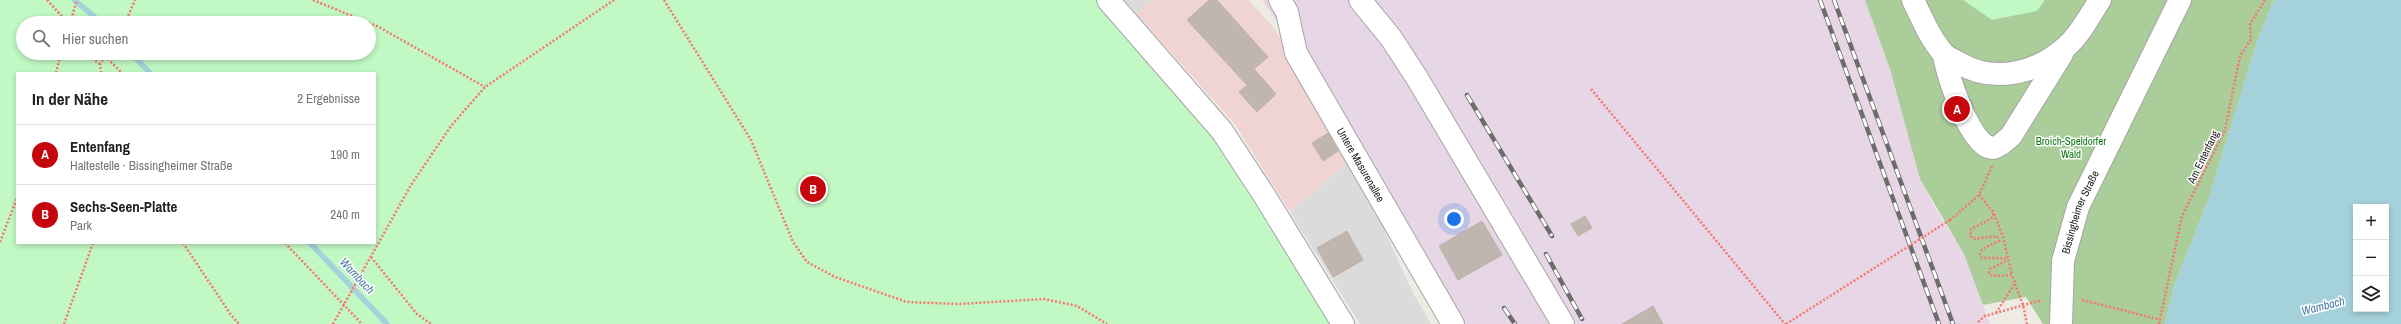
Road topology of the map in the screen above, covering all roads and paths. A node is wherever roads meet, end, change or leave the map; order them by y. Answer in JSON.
{"nodes":[{"id":1,"x":47,"y":0,"type":"edge"},
{"id":2,"x":77,"y":0,"type":"edge"},
{"id":3,"x":135,"y":0,"type":"edge"},
{"id":4,"x":313,"y":0,"type":"edge"},
{"id":5,"x":614,"y":0,"type":"edge"},
{"id":6,"x":664,"y":0,"type":"edge"},
{"id":7,"x":1108,"y":0,"type":"edge"},
{"id":8,"x":1280,"y":0,"type":"edge"},
{"id":9,"x":1360,"y":0,"type":"edge"},
{"id":10,"x":1913,"y":0,"type":"edge"},
{"id":11,"x":2100,"y":0,"type":"edge"},
{"id":12,"x":2180,"y":0,"type":"edge"},
{"id":13,"x":2265,"y":0,"type":"edge"},
{"id":14,"x":62,"y":16,"type":"edge"},
{"id":15,"x":72,"y":16,"type":"edge"},
{"id":16,"x":128,"y":16,"type":"edge"},
{"id":17,"x":352,"y":16,"type":"edge"},
{"id":18,"x":376,"y":26,"type":"edge"},
{"id":19,"x":2067,"y":47,"type":"junction"},
{"id":20,"x":1944,"y":54,"type":"junction"},
{"id":21,"x":59,"y":60,"type":"edge"},
{"id":22,"x":94,"y":60,"type":"edge"},
{"id":23,"x":102,"y":60,"type":"edge"},
{"id":24,"x":109,"y":60,"type":"edge"},
{"id":25,"x":100,"y":64,"type":"junction"},
{"id":26,"x":56,"y":72,"type":"edge"},
{"id":27,"x":101,"y":72,"type":"edge"},
{"id":28,"x":121,"y":72,"type":"edge"},
{"id":29,"x":485,"y":87,"type":"junction"},
{"id":30,"x":1591,"y":89,"type":"dead end"},
{"id":31,"x":1993,"y":148,"type":"junction"},
{"id":32,"x":1979,"y":195,"type":"junction"},
{"id":33,"x":16,"y":201,"type":"edge"},
{"id":34,"x":1994,"y":213,"type":"junction"},
{"id":35,"x":0,"y":242,"type":"edge"},
{"id":36,"x":93,"y":244,"type":"edge"},
{"id":37,"x":184,"y":244,"type":"edge"},
{"id":38,"x":286,"y":244,"type":"edge"},
{"id":39,"x":371,"y":257,"type":"junction"},
{"id":40,"x":2012,"y":275,"type":"junction"},
{"id":41,"x":2014,"y":283,"type":"junction"},
{"id":42,"x":2061,"y":295,"type":"junction"},
{"id":43,"x":344,"y":304,"type":"junction"},
{"id":44,"x":2023,"y":305,"type":"junction"},
{"id":45,"x":1996,"y":313,"type":"junction"},
{"id":46,"x":2161,"y":320,"type":"junction"},
{"id":47,"x":1978,"y":322,"type":"dead end"},
{"id":48,"x":64,"y":324,"type":"edge"},
{"id":49,"x":239,"y":324,"type":"edge"},
{"id":50,"x":333,"y":324,"type":"edge"},
{"id":51,"x":362,"y":324,"type":"edge"},
{"id":52,"x":431,"y":324,"type":"edge"},
{"id":53,"x":1107,"y":324,"type":"edge"},
{"id":54,"x":1342,"y":324,"type":"edge"},
{"id":55,"x":1454,"y":324,"type":"edge"},
{"id":56,"x":1562,"y":324,"type":"edge"},
{"id":57,"x":1786,"y":324,"type":"edge"},
{"id":58,"x":2027,"y":324,"type":"edge"},
{"id":59,"x":2061,"y":324,"type":"edge"},
{"id":60,"x":2159,"y":324,"type":"edge"}],
"edges":[{"from":1,"to":14,"type":"path"},
{"from":2,"to":15,"type":"path"},
{"from":3,"to":16,"type":"path"},
{"from":4,"to":17,"type":"path"},
{"from":5,"to":29,"type":"path"},
{"from":6,"to":53,"type":"path"},
{"from":7,"to":54,"type":"street"},
{"from":8,"to":55,"type":"street","name":"Untere Masurenallee"},
{"from":9,"to":56,"type":"street"},
{"from":10,"to":20,"type":"street"},
{"from":11,"to":19,"type":"street"},
{"from":12,"to":42,"type":"street","name":"Bissingheimer Straße"},
{"from":13,"to":46,"type":"path","name":"Am Entenfang"},
{"from":18,"to":29,"type":"path"},
{"from":19,"to":20,"type":"street"},
{"from":19,"to":31,"type":"street"},
{"from":20,"to":31,"type":"street"},
{"from":21,"to":26,"type":"path"},
{"from":22,"to":25,"type":"path"},
{"from":23,"to":25,"type":"path"},
{"from":24,"to":28,"type":"path"},
{"from":25,"to":27,"type":"path"},
{"from":29,"to":39,"type":"path"},
{"from":30,"to":57,"type":"path"},
{"from":31,"to":32,"type":"path"},
{"from":32,"to":34,"type":"path"},
{"from":32,"to":57,"type":"path","bridge":true},
{"from":33,"to":35,"type":"path"},
{"from":34,"to":40,"type":"path"},
{"from":34,"to":40,"type":"path"},
{"from":36,"to":48,"type":"path"},
{"from":37,"to":49,"type":"path"},
{"from":38,"to":43,"type":"path"},
{"from":39,"to":43,"type":"path"},
{"from":39,"to":52,"type":"path"},
{"from":40,"to":41,"type":"path"},
{"from":41,"to":44,"type":"path"},
{"from":41,"to":45,"type":"path"},
{"from":42,"to":44,"type":"path"},
{"from":42,"to":46,"type":"path"},
{"from":42,"to":59,"type":"street","name":"Bissingheimer Straße"},
{"from":43,"to":50,"type":"path"},
{"from":43,"to":51,"type":"path"},
{"from":44,"to":45,"type":"path"},
{"from":44,"to":58,"type":"path"},
{"from":45,"to":47,"type":"path"},
{"from":46,"to":60,"type":"path","name":"Am Entenfang"}]}
